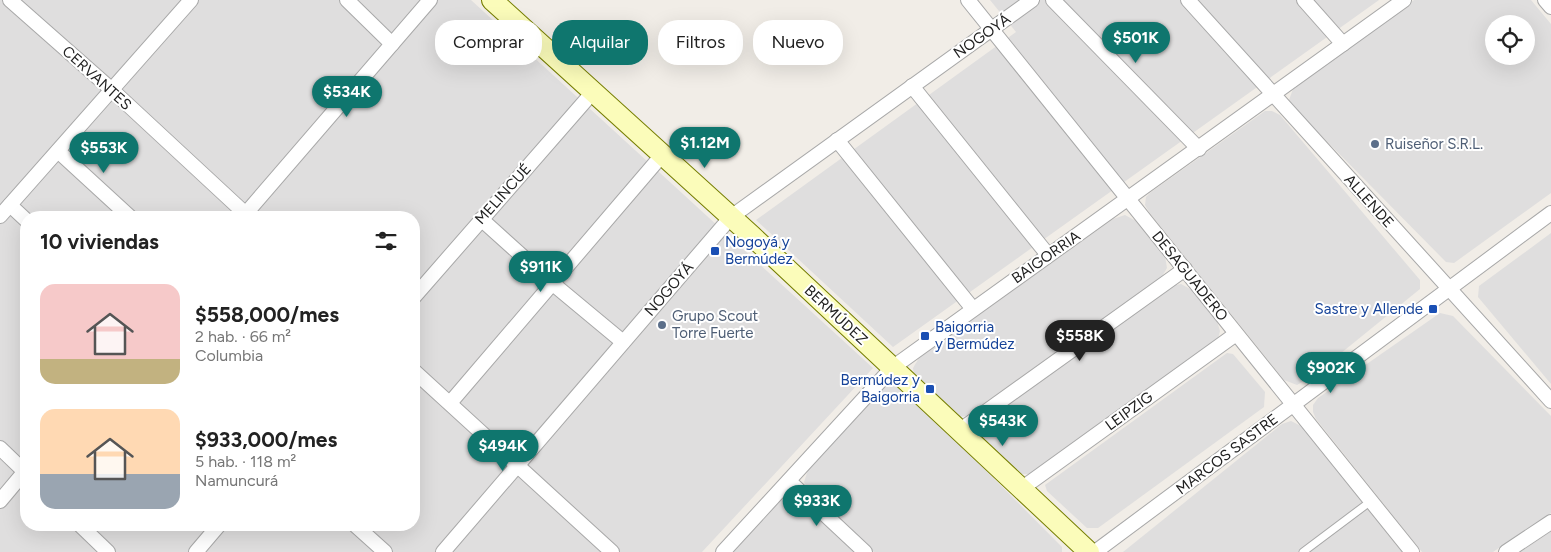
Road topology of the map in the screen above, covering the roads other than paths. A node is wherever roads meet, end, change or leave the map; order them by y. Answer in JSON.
{"nodes":[{"id":1,"x":10,"y":0,"type":"edge"},
{"id":2,"x":191,"y":0,"type":"edge"},
{"id":3,"x":347,"y":0,"type":"edge"},
{"id":4,"x":430,"y":0,"type":"edge"},
{"id":5,"x":492,"y":0,"type":"edge"},
{"id":6,"x":968,"y":0,"type":"edge"},
{"id":7,"x":1032,"y":0,"type":"edge"},
{"id":8,"x":1053,"y":0,"type":"edge"},
{"id":9,"x":1188,"y":0,"type":"edge"},
{"id":10,"x":1304,"y":0,"type":"edge"},
{"id":11,"x":1404,"y":0,"type":"edge"},
{"id":12,"x":1545,"y":0,"type":"edge"},
{"id":13,"x":1551,"y":6,"type":"edge"},
{"id":14,"x":992,"y":30,"type":"junction"},
{"id":15,"x":392,"y":44,"type":"junction"},
{"id":16,"x":1343,"y":44,"type":"junction"},
{"id":17,"x":912,"y":86,"type":"junction"},
{"id":18,"x":112,"y":90,"type":"junction"},
{"id":19,"x":594,"y":92,"type":"junction"},
{"id":20,"x":1273,"y":95,"type":"junction"},
{"id":21,"x":837,"y":140,"type":"junction"},
{"id":22,"x":1199,"y":149,"type":"junction"},
{"id":23,"x":58,"y":151,"type":"junction"},
{"id":24,"x":663,"y":154,"type":"junction"},
{"id":25,"x":1128,"y":199,"type":"junction"},
{"id":26,"x":10,"y":205,"type":"junction"},
{"id":27,"x":123,"y":211,"type":"edge"},
{"id":28,"x":241,"y":211,"type":"edge"},
{"id":29,"x":250,"y":211,"type":"edge"},
{"id":30,"x":1551,"y":213,"type":"edge"},
{"id":31,"x":20,"y":214,"type":"edge"},
{"id":32,"x":0,"y":216,"type":"edge"},
{"id":33,"x":731,"y":217,"type":"junction"},
{"id":34,"x":481,"y":219,"type":"junction"},
{"id":35,"x":1048,"y":255,"type":"junction"},
{"id":36,"x":1185,"y":269,"type":"junction"},
{"id":37,"x":552,"y":283,"type":"junction"},
{"id":38,"x":1448,"y":288,"type":"junction"},
{"id":39,"x":420,"y":290,"type":"edge"},
{"id":40,"x":973,"y":309,"type":"junction"},
{"id":41,"x":1236,"y":334,"type":"junction"},
{"id":42,"x":623,"y":342,"type":"junction"},
{"id":43,"x":892,"y":368,"type":"junction"},
{"id":44,"x":420,"y":376,"type":"edge"},
{"id":45,"x":1551,"y":401,"type":"edge"},
{"id":46,"x":450,"y":403,"type":"junction"},
{"id":47,"x":1293,"y":405,"type":"junction"},
{"id":48,"x":959,"y":431,"type":"junction"},
{"id":49,"x":0,"y":448,"type":"edge"},
{"id":50,"x":517,"y":465,"type":"junction"},
{"id":51,"x":20,"y":466,"type":"edge"},
{"id":52,"x":20,"y":478,"type":"edge"},
{"id":53,"x":789,"y":481,"type":"junction"},
{"id":54,"x":1021,"y":488,"type":"junction"},
{"id":55,"x":0,"y":501,"type":"edge"},
{"id":56,"x":1371,"y":501,"type":"junction"},
{"id":57,"x":1551,"y":522,"type":"edge"},
{"id":58,"x":86,"y":531,"type":"edge"},
{"id":59,"x":214,"y":531,"type":"edge"},
{"id":60,"x":362,"y":531,"type":"edge"},
{"id":61,"x":108,"y":552,"type":"edge"},
{"id":62,"x":196,"y":552,"type":"edge"},
{"id":63,"x":385,"y":552,"type":"edge"},
{"id":64,"x":443,"y":552,"type":"edge"},
{"id":65,"x":612,"y":552,"type":"edge"},
{"id":66,"x":723,"y":552,"type":"edge"},
{"id":67,"x":865,"y":552,"type":"edge"},
{"id":68,"x":1089,"y":552,"type":"edge"},
{"id":69,"x":1095,"y":552,"type":"edge"},
{"id":70,"x":1303,"y":552,"type":"edge"},
{"id":71,"x":1412,"y":552,"type":"edge"},
{"id":72,"x":1506,"y":552,"type":"edge"}],
"edges":[{"from":1,"to":18,"type":"street","name":"CERVANTES"},
{"from":2,"to":18,"type":"street"},
{"from":3,"to":15,"type":"street"},
{"from":4,"to":15,"type":"street"},
{"from":5,"to":19,"type":"street","name":"BERMÚDEZ"},
{"from":6,"to":14,"type":"street","name":"DESAGUADERO"},
{"from":7,"to":14,"type":"street","name":"NOGOYÁ"},
{"from":8,"to":22,"type":"street"},
{"from":9,"to":20,"type":"street","name":"ALLENDE"},
{"from":10,"to":16,"type":"street"},
{"from":11,"to":16,"type":"street","name":"BAIGORRIA"},
{"from":12,"to":13,"type":"street"},
{"from":14,"to":17,"type":"street","name":"NOGOYÁ"},
{"from":14,"to":25,"type":"street","name":"DESAGUADERO"},
{"from":15,"to":29,"type":"street"},
{"from":16,"to":20,"type":"street","name":"BAIGORRIA"},
{"from":17,"to":21,"type":"street","name":"NOGOYÁ"},
{"from":17,"to":35,"type":"street"},
{"from":18,"to":23,"type":"street"},
{"from":18,"to":28,"type":"street","name":"CERVANTES"},
{"from":19,"to":24,"type":"street","name":"BERMÚDEZ"},
{"from":19,"to":34,"type":"street","name":"MELINCUÉ"},
{"from":20,"to":22,"type":"street","name":"BAIGORRIA"},
{"from":20,"to":38,"type":"street","name":"ALLENDE"},
{"from":21,"to":33,"type":"street","name":"NOGOYÁ"},
{"from":21,"to":40,"type":"street"},
{"from":22,"to":25,"type":"street","name":"BAIGORRIA"},
{"from":23,"to":26,"type":"street"},
{"from":23,"to":27,"type":"street"},
{"from":24,"to":33,"type":"street","name":"BERMÚDEZ"},
{"from":24,"to":37,"type":"street"},
{"from":25,"to":35,"type":"street","name":"BAIGORRIA"},
{"from":25,"to":36,"type":"street","name":"DESAGUADERO"},
{"from":26,"to":31,"type":"street"},
{"from":26,"to":32,"type":"street"},
{"from":30,"to":38,"type":"street","name":"MARCOS SASTRE"},
{"from":33,"to":42,"type":"street","name":"NOGOYÁ"},
{"from":33,"to":43,"type":"street","name":"BERMÚDEZ"},
{"from":34,"to":37,"type":"street"},
{"from":34,"to":39,"type":"street","name":"MELINCUÉ"},
{"from":35,"to":40,"type":"street","name":"BAIGORRIA"},
{"from":36,"to":41,"type":"street","name":"DESAGUADERO"},
{"from":36,"to":48,"type":"street"},
{"from":37,"to":42,"type":"street"},
{"from":37,"to":46,"type":"street"},
{"from":38,"to":45,"type":"street","name":"ALLENDE"},
{"from":38,"to":47,"type":"street","name":"MARCOS SASTRE"},
{"from":40,"to":43,"type":"street","name":"BAIGORRIA"},
{"from":41,"to":47,"type":"street","name":"DESAGUADERO"},
{"from":41,"to":54,"type":"street","name":"LEIPZIG"},
{"from":42,"to":50,"type":"street","name":"NOGOYÁ"},
{"from":43,"to":48,"type":"street","name":"BERMÚDEZ"},
{"from":43,"to":53,"type":"street","name":"BAIGORRIA"},
{"from":44,"to":46,"type":"street"},
{"from":46,"to":50,"type":"street"},
{"from":47,"to":56,"type":"street","name":"DESAGUADERO"},
{"from":47,"to":69,"type":"street","name":"MARCOS SASTRE"},
{"from":48,"to":54,"type":"street","name":"BERMÚDEZ"},
{"from":49,"to":51,"type":"street"},
{"from":50,"to":64,"type":"street","name":"NOGOYÁ"},
{"from":50,"to":65,"type":"street"},
{"from":52,"to":55,"type":"street"},
{"from":53,"to":66,"type":"street","name":"BAIGORRIA"},
{"from":53,"to":67,"type":"street"},
{"from":54,"to":68,"type":"street","name":"BERMÚDEZ"},
{"from":56,"to":70,"type":"lane"},
{"from":56,"to":71,"type":"street","name":"DESAGUADERO"},
{"from":57,"to":72,"type":"street"},
{"from":58,"to":61,"type":"street"},
{"from":59,"to":62,"type":"street"},
{"from":60,"to":63,"type":"street"}]}
